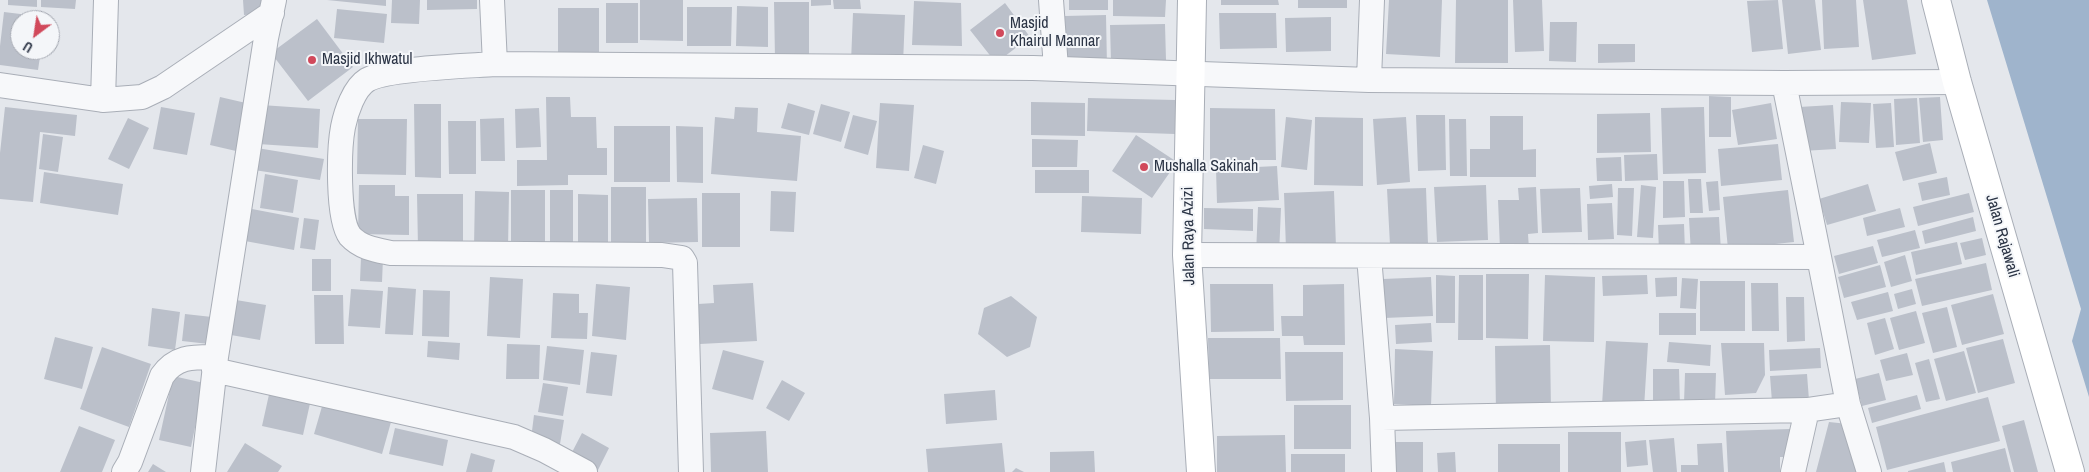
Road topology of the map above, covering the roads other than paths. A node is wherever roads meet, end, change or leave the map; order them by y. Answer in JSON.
{"nodes":[{"id":1,"x":106,"y":0,"type":"edge"},
{"id":2,"x":492,"y":0,"type":"edge"},
{"id":3,"x":1051,"y":0,"type":"edge"},
{"id":4,"x":1192,"y":0,"type":"edge"},
{"id":5,"x":1372,"y":0,"type":"edge"},
{"id":6,"x":1936,"y":0,"type":"edge"},
{"id":7,"x":273,"y":7,"type":"edge"},
{"id":8,"x":495,"y":64,"type":"junction"},
{"id":9,"x":1056,"y":68,"type":"junction"},
{"id":10,"x":1190,"y":74,"type":"junction"},
{"id":11,"x":1370,"y":80,"type":"junction"},
{"id":12,"x":1957,"y":82,"type":"junction"},
{"id":13,"x":1784,"y":84,"type":"junction"},
{"id":14,"x":0,"y":85,"type":"edge"},
{"id":15,"x":104,"y":100,"type":"junction"},
{"id":16,"x":1187,"y":255,"type":"junction"},
{"id":17,"x":1369,"y":256,"type":"junction"},
{"id":18,"x":1819,"y":257,"type":"junction"},
{"id":19,"x":215,"y":363,"type":"junction"},
{"id":20,"x":1848,"y":404,"type":"junction"},
{"id":21,"x":1807,"y":410,"type":"junction"},
{"id":22,"x":1382,"y":418,"type":"junction"},
{"id":23,"x":124,"y":472,"type":"edge"},
{"id":24,"x":203,"y":472,"type":"edge"},
{"id":25,"x":585,"y":472,"type":"edge"},
{"id":26,"x":690,"y":472,"type":"edge"},
{"id":27,"x":1201,"y":472,"type":"edge"},
{"id":28,"x":1384,"y":472,"type":"edge"},
{"id":29,"x":1793,"y":472,"type":"edge"},
{"id":30,"x":1869,"y":472,"type":"edge"},
{"id":31,"x":2070,"y":472,"type":"edge"}],
"edges":[{"from":1,"to":15,"type":"street"},
{"from":2,"to":8,"type":"street"},
{"from":3,"to":9,"type":"street"},
{"from":4,"to":10,"type":"street","name":"Jalan Raya Azizi"},
{"from":5,"to":11,"type":"street"},
{"from":6,"to":12,"type":"street","name":"Jalan Rajawali"},
{"from":7,"to":15,"type":"street"},
{"from":7,"to":19,"type":"street"},
{"from":8,"to":9,"type":"street"},
{"from":8,"to":26,"type":"street"},
{"from":9,"to":10,"type":"street"},
{"from":10,"to":11,"type":"street"},
{"from":10,"to":16,"type":"street","name":"Jalan Raya Azizi"},
{"from":11,"to":13,"type":"street"},
{"from":12,"to":13,"type":"street"},
{"from":12,"to":31,"type":"street","name":"Jalan Rajawali"},
{"from":13,"to":18,"type":"street"},
{"from":14,"to":15,"type":"street"},
{"from":16,"to":17,"type":"street"},
{"from":16,"to":27,"type":"street","name":"Jalan Raya Azizi"},
{"from":17,"to":18,"type":"street"},
{"from":17,"to":22,"type":"street"},
{"from":18,"to":20,"type":"street"},
{"from":19,"to":23,"type":"street"},
{"from":19,"to":24,"type":"street"},
{"from":19,"to":25,"type":"street"},
{"from":20,"to":21,"type":"street"},
{"from":20,"to":30,"type":"street"},
{"from":21,"to":22,"type":"street"},
{"from":21,"to":29,"type":"street"},
{"from":22,"to":28,"type":"street"}]}
